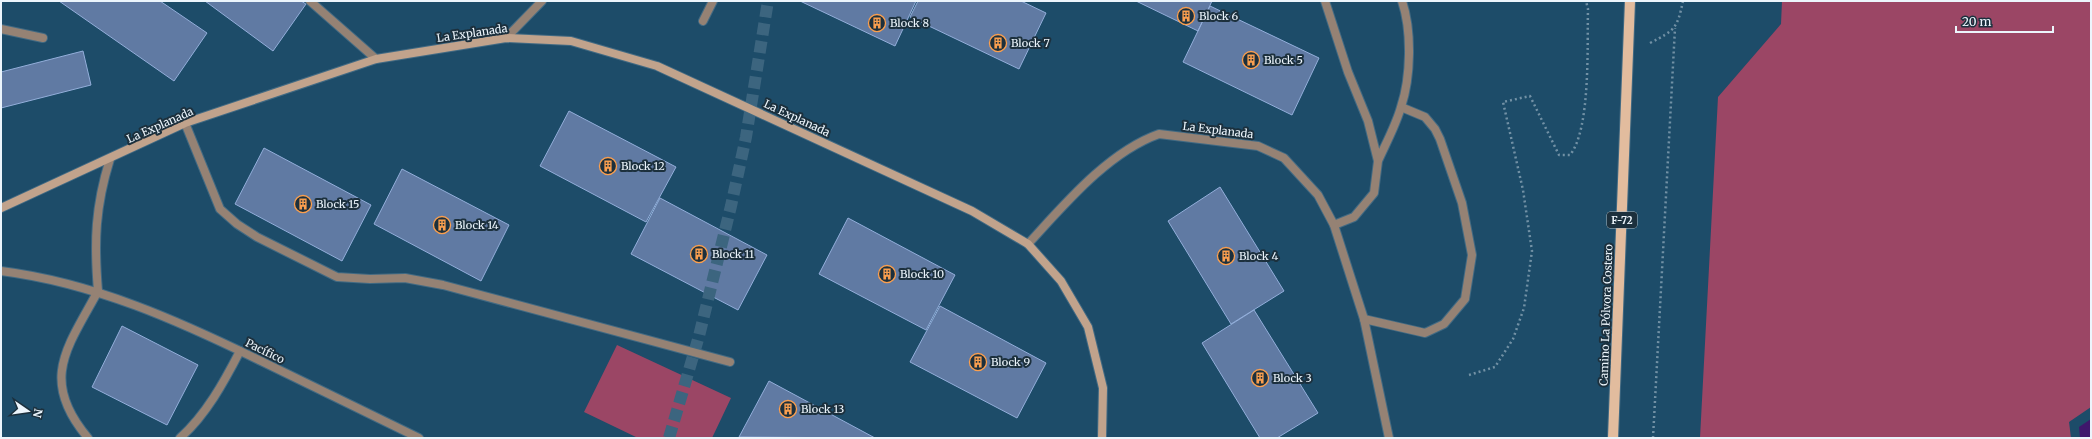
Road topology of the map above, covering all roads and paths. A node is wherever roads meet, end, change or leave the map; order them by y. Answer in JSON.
{"nodes":[{"id":1,"x":310,"y":1,"type":"edge"},
{"id":2,"x":542,"y":1,"type":"edge"},
{"id":3,"x":713,"y":1,"type":"edge"},
{"id":4,"x":1325,"y":1,"type":"edge"},
{"id":5,"x":1402,"y":1,"type":"edge"},
{"id":6,"x":1586,"y":1,"type":"edge"},
{"id":7,"x":1630,"y":1,"type":"edge"},
{"id":8,"x":1683,"y":1,"type":"edge"},
{"id":9,"x":703,"y":20,"type":"dead end"},
{"id":10,"x":1,"y":28,"type":"edge"},
{"id":11,"x":1675,"y":28,"type":"junction"},
{"id":12,"x":43,"y":38,"type":"dead end"},
{"id":13,"x":506,"y":38,"type":"junction"},
{"id":14,"x":1628,"y":54,"type":"junction"},
{"id":15,"x":376,"y":59,"type":"junction"},
{"id":16,"x":1401,"y":107,"type":"junction"},
{"id":17,"x":185,"y":123,"type":"junction"},
{"id":18,"x":110,"y":159,"type":"junction"},
{"id":19,"x":1378,"y":161,"type":"junction"},
{"id":20,"x":1,"y":208,"type":"edge"},
{"id":21,"x":1334,"y":225,"type":"junction"},
{"id":22,"x":1028,"y":244,"type":"junction"},
{"id":23,"x":1,"y":271,"type":"edge"},
{"id":24,"x":98,"y":291,"type":"junction"},
{"id":25,"x":1364,"y":319,"type":"junction"},
{"id":26,"x":240,"y":351,"type":"junction"},
{"id":27,"x":730,"y":362,"type":"dead end"},
{"id":28,"x":1469,"y":375,"type":"dead end"},
{"id":29,"x":88,"y":438,"type":"edge"},
{"id":30,"x":180,"y":438,"type":"edge"},
{"id":31,"x":419,"y":438,"type":"edge"},
{"id":32,"x":1102,"y":438,"type":"edge"},
{"id":33,"x":1389,"y":438,"type":"edge"},
{"id":34,"x":1613,"y":438,"type":"edge"},
{"id":35,"x":1653,"y":438,"type":"edge"}],
"edges":[{"from":1,"to":15,"type":"street"},
{"from":2,"to":13,"type":"street"},
{"from":3,"to":9,"type":"street"},
{"from":4,"to":19,"type":"street"},
{"from":5,"to":16,"type":"street"},
{"from":6,"to":28,"type":"path"},
{"from":7,"to":14,"type":"main road","name":"Camino La Pólvora Costero","number":"F-72"},
{"from":8,"to":11,"type":"path"},
{"from":10,"to":12,"type":"street"},
{"from":11,"to":14,"type":"path"},
{"from":11,"to":35,"type":"path"},
{"from":13,"to":15,"type":"street","name":"La Explanada"},
{"from":13,"to":22,"type":"street","name":"La Explanada"},
{"from":14,"to":34,"type":"main road","name":"Camino La Pólvora Costero","number":"F-72"},
{"from":15,"to":17,"type":"street","name":"La Explanada"},
{"from":16,"to":19,"type":"street"},
{"from":16,"to":25,"type":"street"},
{"from":17,"to":18,"type":"street","name":"La Explanada"},
{"from":17,"to":27,"type":"street"},
{"from":18,"to":20,"type":"street","name":"La Explanada"},
{"from":18,"to":24,"type":"street"},
{"from":19,"to":21,"type":"street"},
{"from":21,"to":22,"type":"street","name":"La Explanada"},
{"from":21,"to":25,"type":"street","name":"La Explanada"},
{"from":22,"to":32,"type":"street","name":"La Explanada"},
{"from":23,"to":24,"type":"street","name":"Pacífico"},
{"from":24,"to":26,"type":"street","name":"Pacífico"},
{"from":24,"to":29,"type":"street"},
{"from":25,"to":33,"type":"street","name":"La Explanada"},
{"from":26,"to":30,"type":"street"},
{"from":26,"to":31,"type":"street","name":"Pacífico"}]}
